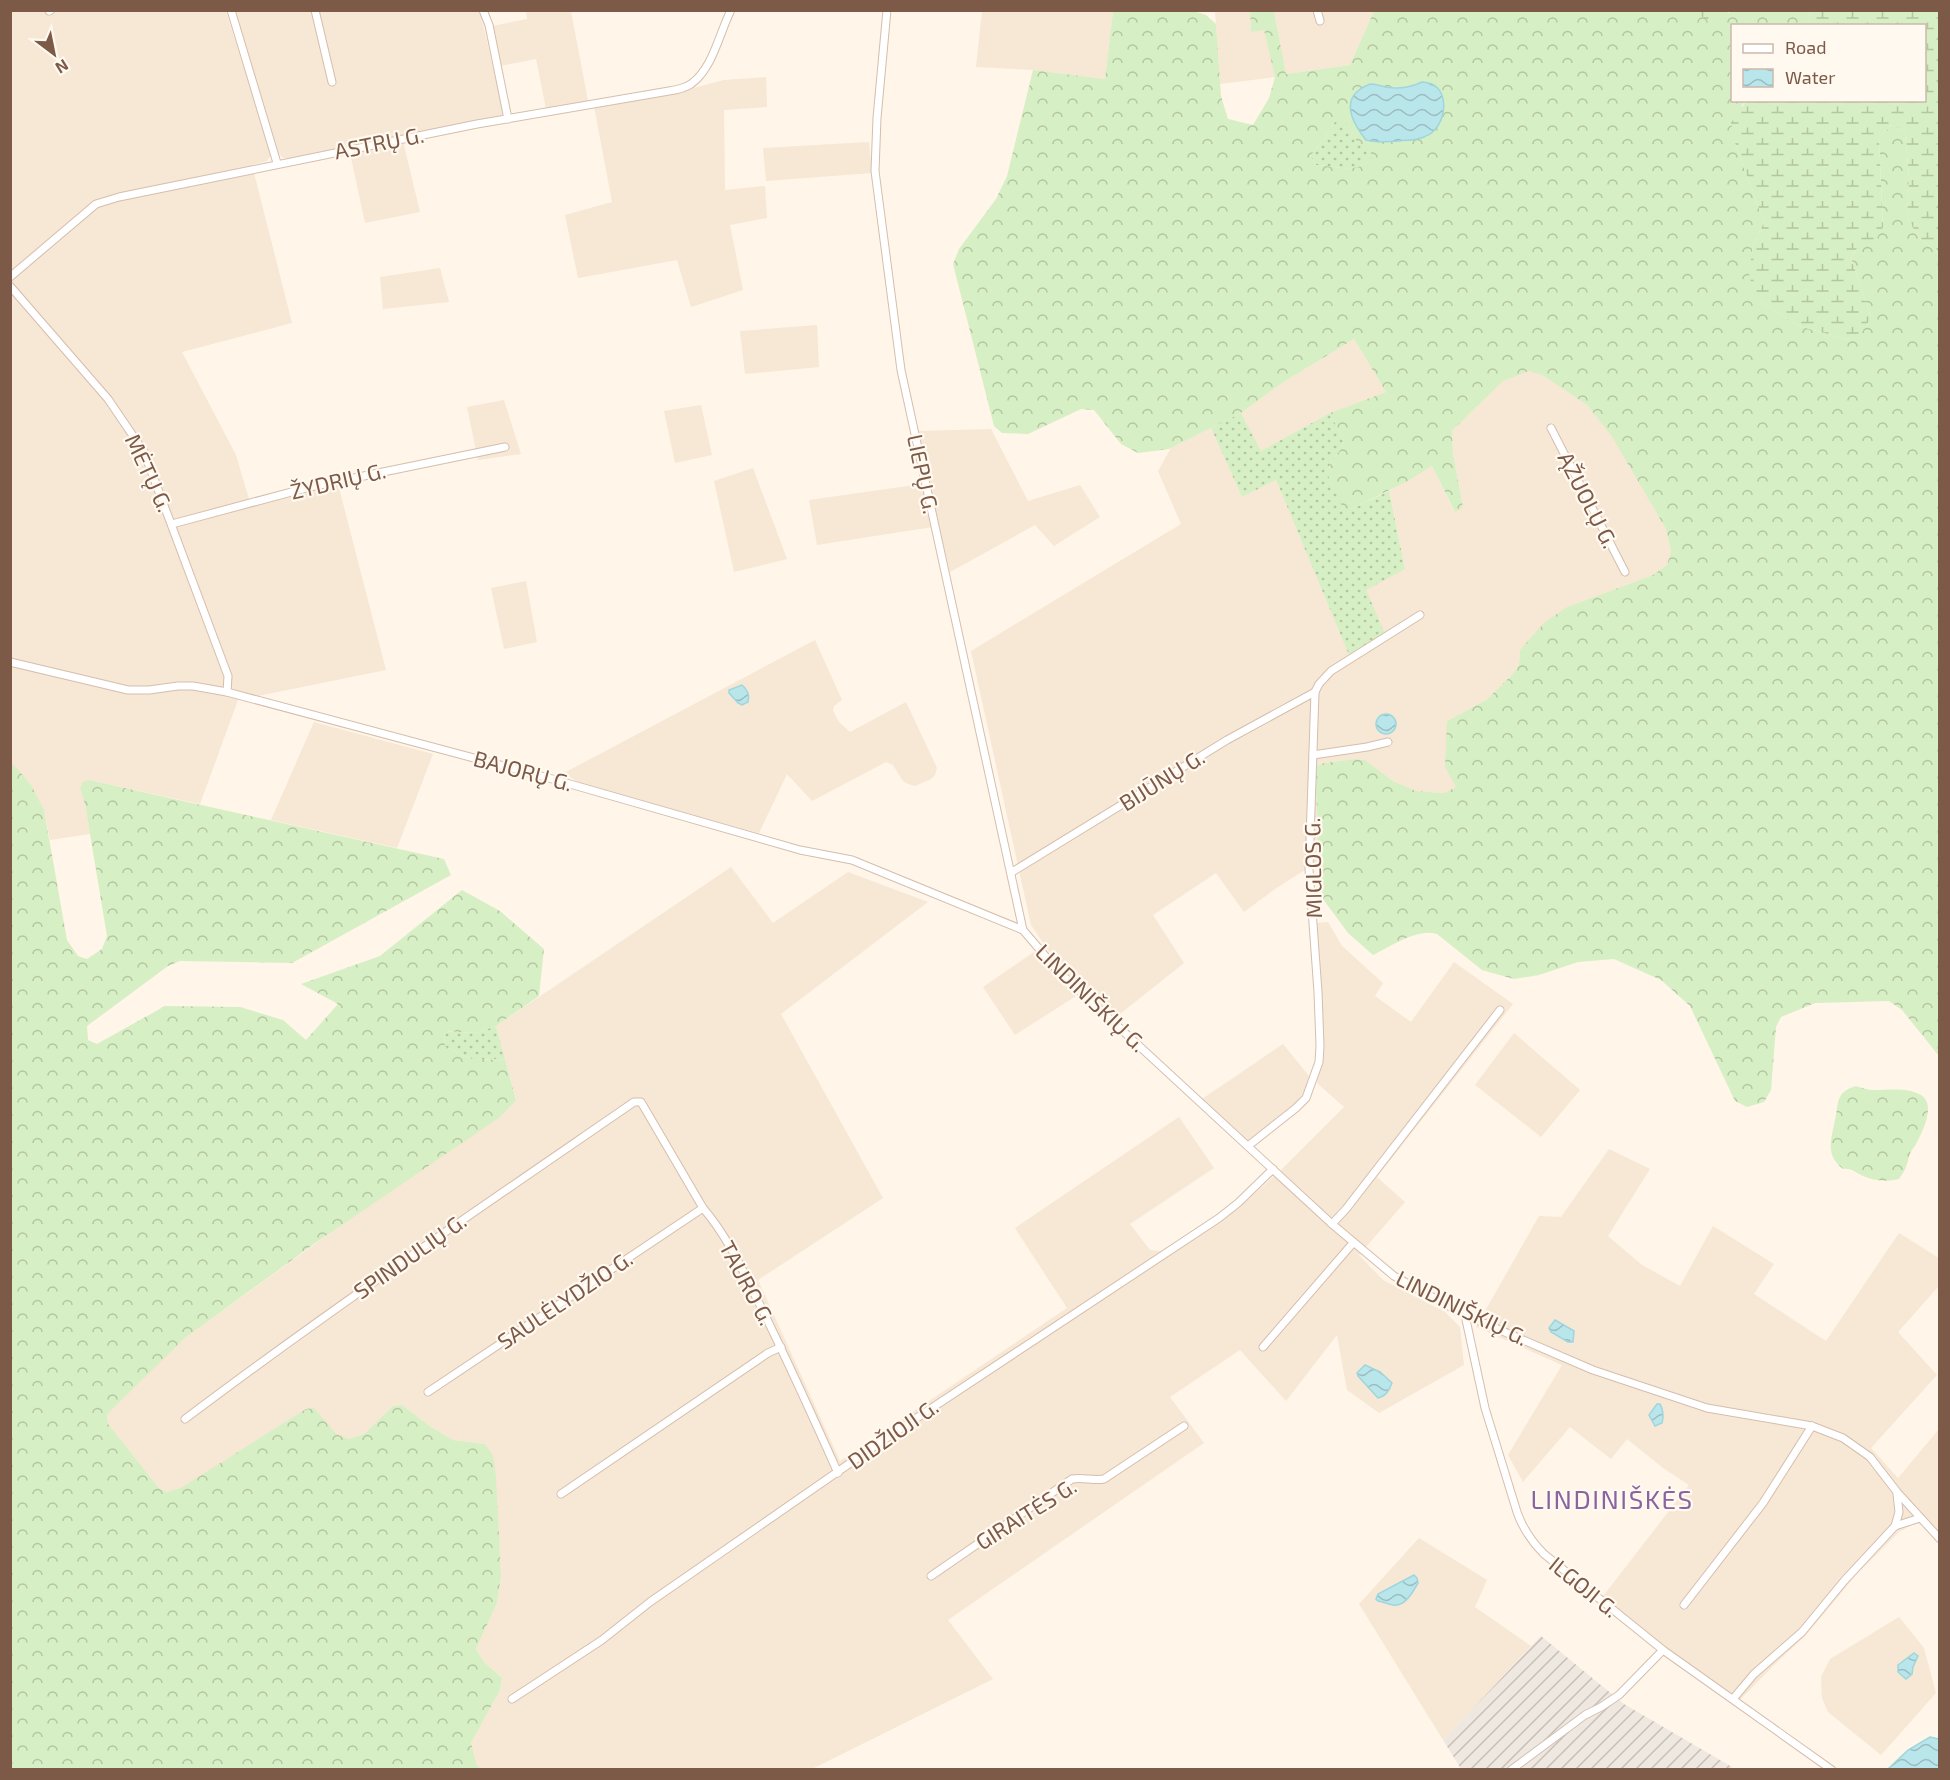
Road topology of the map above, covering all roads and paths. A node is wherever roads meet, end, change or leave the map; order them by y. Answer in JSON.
{"nodes":[{"id":1,"x":231,"y":10,"type":"edge"},
{"id":2,"x":315,"y":10,"type":"edge"},
{"id":3,"x":483,"y":10,"type":"edge"},
{"id":4,"x":731,"y":10,"type":"edge"},
{"id":5,"x":887,"y":10,"type":"edge"},
{"id":6,"x":1317,"y":10,"type":"edge"},
{"id":7,"x":1320,"y":21,"type":"dead end"},
{"id":8,"x":332,"y":82,"type":"dead end"},
{"id":9,"x":508,"y":119,"type":"junction"},
{"id":10,"x":277,"y":163,"type":"junction"},
{"id":11,"x":10,"y":278,"type":"edge"},
{"id":12,"x":10,"y":286,"type":"edge"},
{"id":13,"x":1551,"y":428,"type":"dead end"},
{"id":14,"x":505,"y":447,"type":"dead end"},
{"id":15,"x":172,"y":524,"type":"junction"},
{"id":16,"x":1625,"y":572,"type":"dead end"},
{"id":17,"x":1420,"y":615,"type":"dead end"},
{"id":18,"x":10,"y":662,"type":"edge"},
{"id":19,"x":227,"y":692,"type":"junction"},
{"id":20,"x":1315,"y":692,"type":"junction"},
{"id":21,"x":1388,"y":742,"type":"dead end"},
{"id":22,"x":1313,"y":755,"type":"junction"},
{"id":23,"x":1012,"y":872,"type":"junction"},
{"id":24,"x":1023,"y":930,"type":"junction"},
{"id":25,"x":1500,"y":1010,"type":"dead end"},
{"id":26,"x":641,"y":1102,"type":"joint"},
{"id":27,"x":1248,"y":1146,"type":"junction"},
{"id":28,"x":1273,"y":1169,"type":"junction"},
{"id":29,"x":703,"y":1208,"type":"junction"},
{"id":30,"x":1332,"y":1224,"type":"junction"},
{"id":31,"x":1353,"y":1243,"type":"junction"},
{"id":32,"x":1464,"y":1315,"type":"junction"},
{"id":33,"x":781,"y":1347,"type":"junction"},
{"id":34,"x":1263,"y":1347,"type":"dead end"},
{"id":35,"x":428,"y":1392,"type":"dead end"},
{"id":36,"x":185,"y":1419,"type":"dead end"},
{"id":37,"x":1184,"y":1426,"type":"dead end"},
{"id":38,"x":1812,"y":1426,"type":"junction"},
{"id":39,"x":838,"y":1473,"type":"junction"},
{"id":40,"x":1897,"y":1492,"type":"junction"},
{"id":41,"x":561,"y":1494,"type":"dead end"},
{"id":42,"x":1920,"y":1518,"type":"junction"},
{"id":43,"x":1895,"y":1526,"type":"junction"},
{"id":44,"x":1940,"y":1539,"type":"edge"},
{"id":45,"x":931,"y":1576,"type":"dead end"},
{"id":46,"x":1683,"y":1605,"type":"dead end"},
{"id":47,"x":1663,"y":1650,"type":"junction"},
{"id":48,"x":512,"y":1699,"type":"dead end"},
{"id":49,"x":1733,"y":1699,"type":"junction"},
{"id":50,"x":1511,"y":1770,"type":"edge"},
{"id":51,"x":1832,"y":1770,"type":"edge"}],
"edges":[{"from":1,"to":10,"type":"street"},
{"from":2,"to":8,"type":"street"},
{"from":3,"to":9,"type":"street"},
{"from":4,"to":9,"type":"street","name":"ASTRŲ G."},
{"from":5,"to":23,"type":"street","name":"LIEPŲ G."},
{"from":6,"to":7,"type":"street"},
{"from":9,"to":10,"type":"street","name":"ASTRŲ G."},
{"from":10,"to":11,"type":"street","name":"ASTRŲ G."},
{"from":12,"to":15,"type":"street","name":"MĖTŲ G."},
{"from":13,"to":16,"type":"street","name":"ĄŽUOLŲ G."},
{"from":14,"to":15,"type":"street","name":"ŽYDRIŲ G."},
{"from":15,"to":19,"type":"street","name":"MĖTŲ G."},
{"from":17,"to":20,"type":"street"},
{"from":18,"to":19,"type":"street","name":"BAJORŲ G."},
{"from":19,"to":24,"type":"street","name":"BAJORŲ G."},
{"from":20,"to":22,"type":"street","name":"MIGLOS G."},
{"from":20,"to":23,"type":"street","name":"BIJŪNŲ G."},
{"from":21,"to":22,"type":"street"},
{"from":22,"to":27,"type":"street","name":"MIGLOS G."},
{"from":23,"to":24,"type":"street","name":"LIEPŲ G."},
{"from":24,"to":27,"type":"street","name":"LINDINIŠKIŲ G."},
{"from":25,"to":30,"type":"street"},
{"from":26,"to":29,"type":"street","name":"TAURO G."},
{"from":26,"to":36,"type":"street","name":"SPINDULIŲ G."},
{"from":27,"to":28,"type":"street","name":"LINDINIŠKIŲ G."},
{"from":28,"to":30,"type":"street","name":"LINDINIŠKIŲ G."},
{"from":28,"to":39,"type":"street","name":"DIDŽIOJI G."},
{"from":29,"to":33,"type":"street","name":"TAURO G."},
{"from":29,"to":35,"type":"street","name":"SAULĖLYDŽIO G."},
{"from":30,"to":31,"type":"street","name":"LINDINIŠKIŲ G."},
{"from":31,"to":32,"type":"street","name":"LINDINIŠKIŲ G."},
{"from":31,"to":34,"type":"street"},
{"from":32,"to":38,"type":"street","name":"LINDINIŠKIŲ G."},
{"from":32,"to":47,"type":"street","name":"ILGOJI G."},
{"from":33,"to":39,"type":"street","name":"TAURO G."},
{"from":33,"to":41,"type":"street"},
{"from":37,"to":45,"type":"street","name":"GIRAITĖS G."},
{"from":38,"to":40,"type":"street","name":"LINDINIŠKIŲ G."},
{"from":38,"to":46,"type":"street"},
{"from":39,"to":48,"type":"street","name":"DIDŽIOJI G."},
{"from":40,"to":42,"type":"street","name":"LINDINIŠKIŲ G."},
{"from":40,"to":43,"type":"street"},
{"from":42,"to":43,"type":"street"},
{"from":42,"to":44,"type":"street","name":"LINDINIŠKIŲ G."},
{"from":43,"to":49,"type":"street"},
{"from":47,"to":49,"type":"street","name":"ILGOJI G."},
{"from":47,"to":50,"type":"street"},
{"from":49,"to":51,"type":"street","name":"ILGOJI G."}]}
